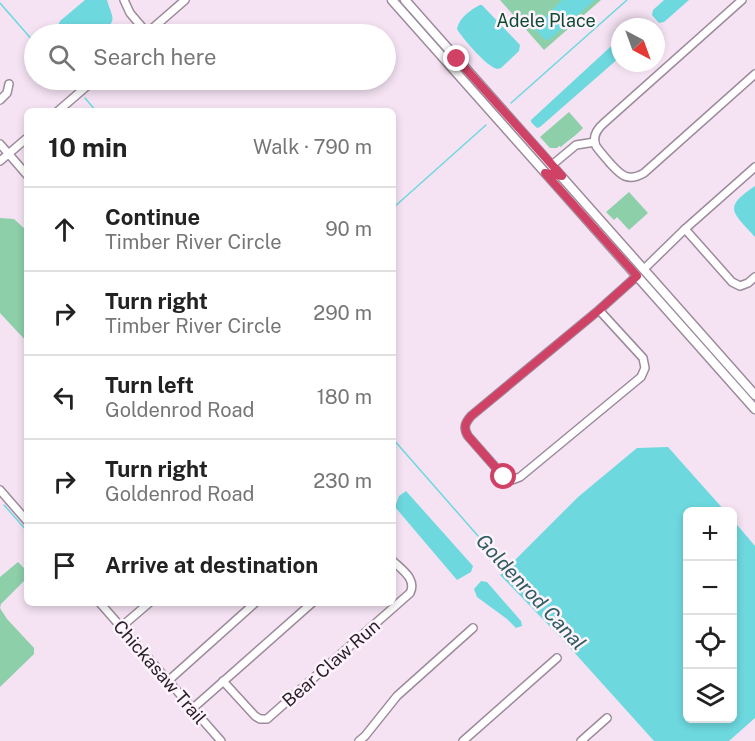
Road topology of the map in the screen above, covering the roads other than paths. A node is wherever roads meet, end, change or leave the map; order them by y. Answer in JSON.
{"nodes":[{"id":1,"x":124,"y":0,"type":"edge"},
{"id":2,"x":185,"y":0,"type":"edge"},
{"id":3,"x":392,"y":0,"type":"edge"},
{"id":4,"x":405,"y":0,"type":"edge"},
{"id":5,"x":742,"y":0,"type":"edge"},
{"id":6,"x":138,"y":24,"type":"edge"},
{"id":7,"x":157,"y":24,"type":"edge"},
{"id":8,"x":420,"y":32,"type":"junction"},
{"id":9,"x":435,"y":34,"type":"junction"},
{"id":10,"x":755,"y":74,"type":"edge"},
{"id":11,"x":9,"y":84,"type":"dead end"},
{"id":12,"x":82,"y":90,"type":"edge"},
{"id":13,"x":0,"y":100,"type":"edge"},
{"id":14,"x":61,"y":108,"type":"edge"},
{"id":15,"x":24,"y":141,"type":"edge"},
{"id":16,"x":595,"y":142,"type":"junction"},
{"id":17,"x":0,"y":144,"type":"edge"},
{"id":18,"x":8,"y":154,"type":"junction"},
{"id":19,"x":532,"y":158,"type":"junction"},
{"id":20,"x":0,"y":161,"type":"edge"},
{"id":21,"x":552,"y":165,"type":"junction"},
{"id":22,"x":755,"y":167,"type":"edge"},
{"id":23,"x":24,"y":172,"type":"edge"},
{"id":24,"x":545,"y":173,"type":"junction"},
{"id":25,"x":562,"y":176,"type":"junction"},
{"id":26,"x":685,"y":229,"type":"junction"},
{"id":27,"x":645,"y":269,"type":"junction"},
{"id":28,"x":637,"y":276,"type":"junction"},
{"id":29,"x":755,"y":277,"type":"edge"},
{"id":30,"x":599,"y":310,"type":"junction"},
{"id":31,"x":755,"y":394,"type":"edge"},
{"id":32,"x":755,"y":409,"type":"edge"},
{"id":33,"x":0,"y":490,"type":"edge"},
{"id":34,"x":24,"y":518,"type":"edge"},
{"id":35,"x":396,"y":564,"type":"edge"},
{"id":36,"x":396,"y":605,"type":"edge"},
{"id":37,"x":103,"y":606,"type":"edge"},
{"id":38,"x":146,"y":606,"type":"edge"},
{"id":39,"x":252,"y":606,"type":"edge"},
{"id":40,"x":309,"y":606,"type":"edge"},
{"id":41,"x":395,"y":606,"type":"edge"},
{"id":42,"x":121,"y":627,"type":"junction"},
{"id":43,"x":473,"y":628,"type":"dead end"},
{"id":44,"x":557,"y":658,"type":"dead end"},
{"id":45,"x":168,"y":681,"type":"junction"},
{"id":46,"x":223,"y":681,"type":"junction"},
{"id":47,"x":192,"y":709,"type":"junction"},
{"id":48,"x":607,"y":718,"type":"dead end"},
{"id":49,"x":221,"y":741,"type":"edge"},
{"id":50,"x":359,"y":741,"type":"edge"},
{"id":51,"x":463,"y":741,"type":"edge"},
{"id":52,"x":581,"y":741,"type":"edge"}],
"edges":[{"from":1,"to":6,"type":"street"},
{"from":2,"to":7,"type":"street"},
{"from":3,"to":8,"type":"main road"},
{"from":4,"to":9,"type":"main road"},
{"from":5,"to":16,"type":"street"},
{"from":8,"to":9,"type":"main road"},
{"from":8,"to":19,"type":"main road"},
{"from":9,"to":21,"type":"main road"},
{"from":10,"to":16,"type":"street"},
{"from":11,"to":13,"type":"street"},
{"from":12,"to":14,"type":"street"},
{"from":15,"to":18,"type":"street"},
{"from":16,"to":21,"type":"street"},
{"from":17,"to":18,"type":"street"},
{"from":18,"to":20,"type":"street"},
{"from":18,"to":23,"type":"street"},
{"from":19,"to":21,"type":"main road"},
{"from":19,"to":24,"type":"main road"},
{"from":21,"to":25,"type":"main road"},
{"from":22,"to":26,"type":"street"},
{"from":24,"to":25,"type":"main road"},
{"from":24,"to":28,"type":"main road"},
{"from":25,"to":27,"type":"main road"},
{"from":26,"to":27,"type":"street"},
{"from":26,"to":29,"type":"street"},
{"from":27,"to":31,"type":"main road"},
{"from":28,"to":30,"type":"street"},
{"from":28,"to":32,"type":"main road"},
{"from":30,"to":30,"type":"street"},
{"from":33,"to":34,"type":"street"},
{"from":35,"to":36,"type":"street","name":"Bear Claw Run"},
{"from":37,"to":42,"type":"street","name":"Chickasaw Trail"},
{"from":38,"to":42,"type":"street"},
{"from":39,"to":45,"type":"street"},
{"from":40,"to":46,"type":"street"},
{"from":41,"to":46,"type":"street","name":"Bear Claw Run"},
{"from":42,"to":45,"type":"street","name":"Chickasaw Trail"},
{"from":43,"to":50,"type":"street"},
{"from":44,"to":51,"type":"street"},
{"from":45,"to":47,"type":"street","name":"Chickasaw Trail"},
{"from":46,"to":47,"type":"street"},
{"from":47,"to":49,"type":"street","name":"Chickasaw Trail"},
{"from":48,"to":52,"type":"street"}]}
